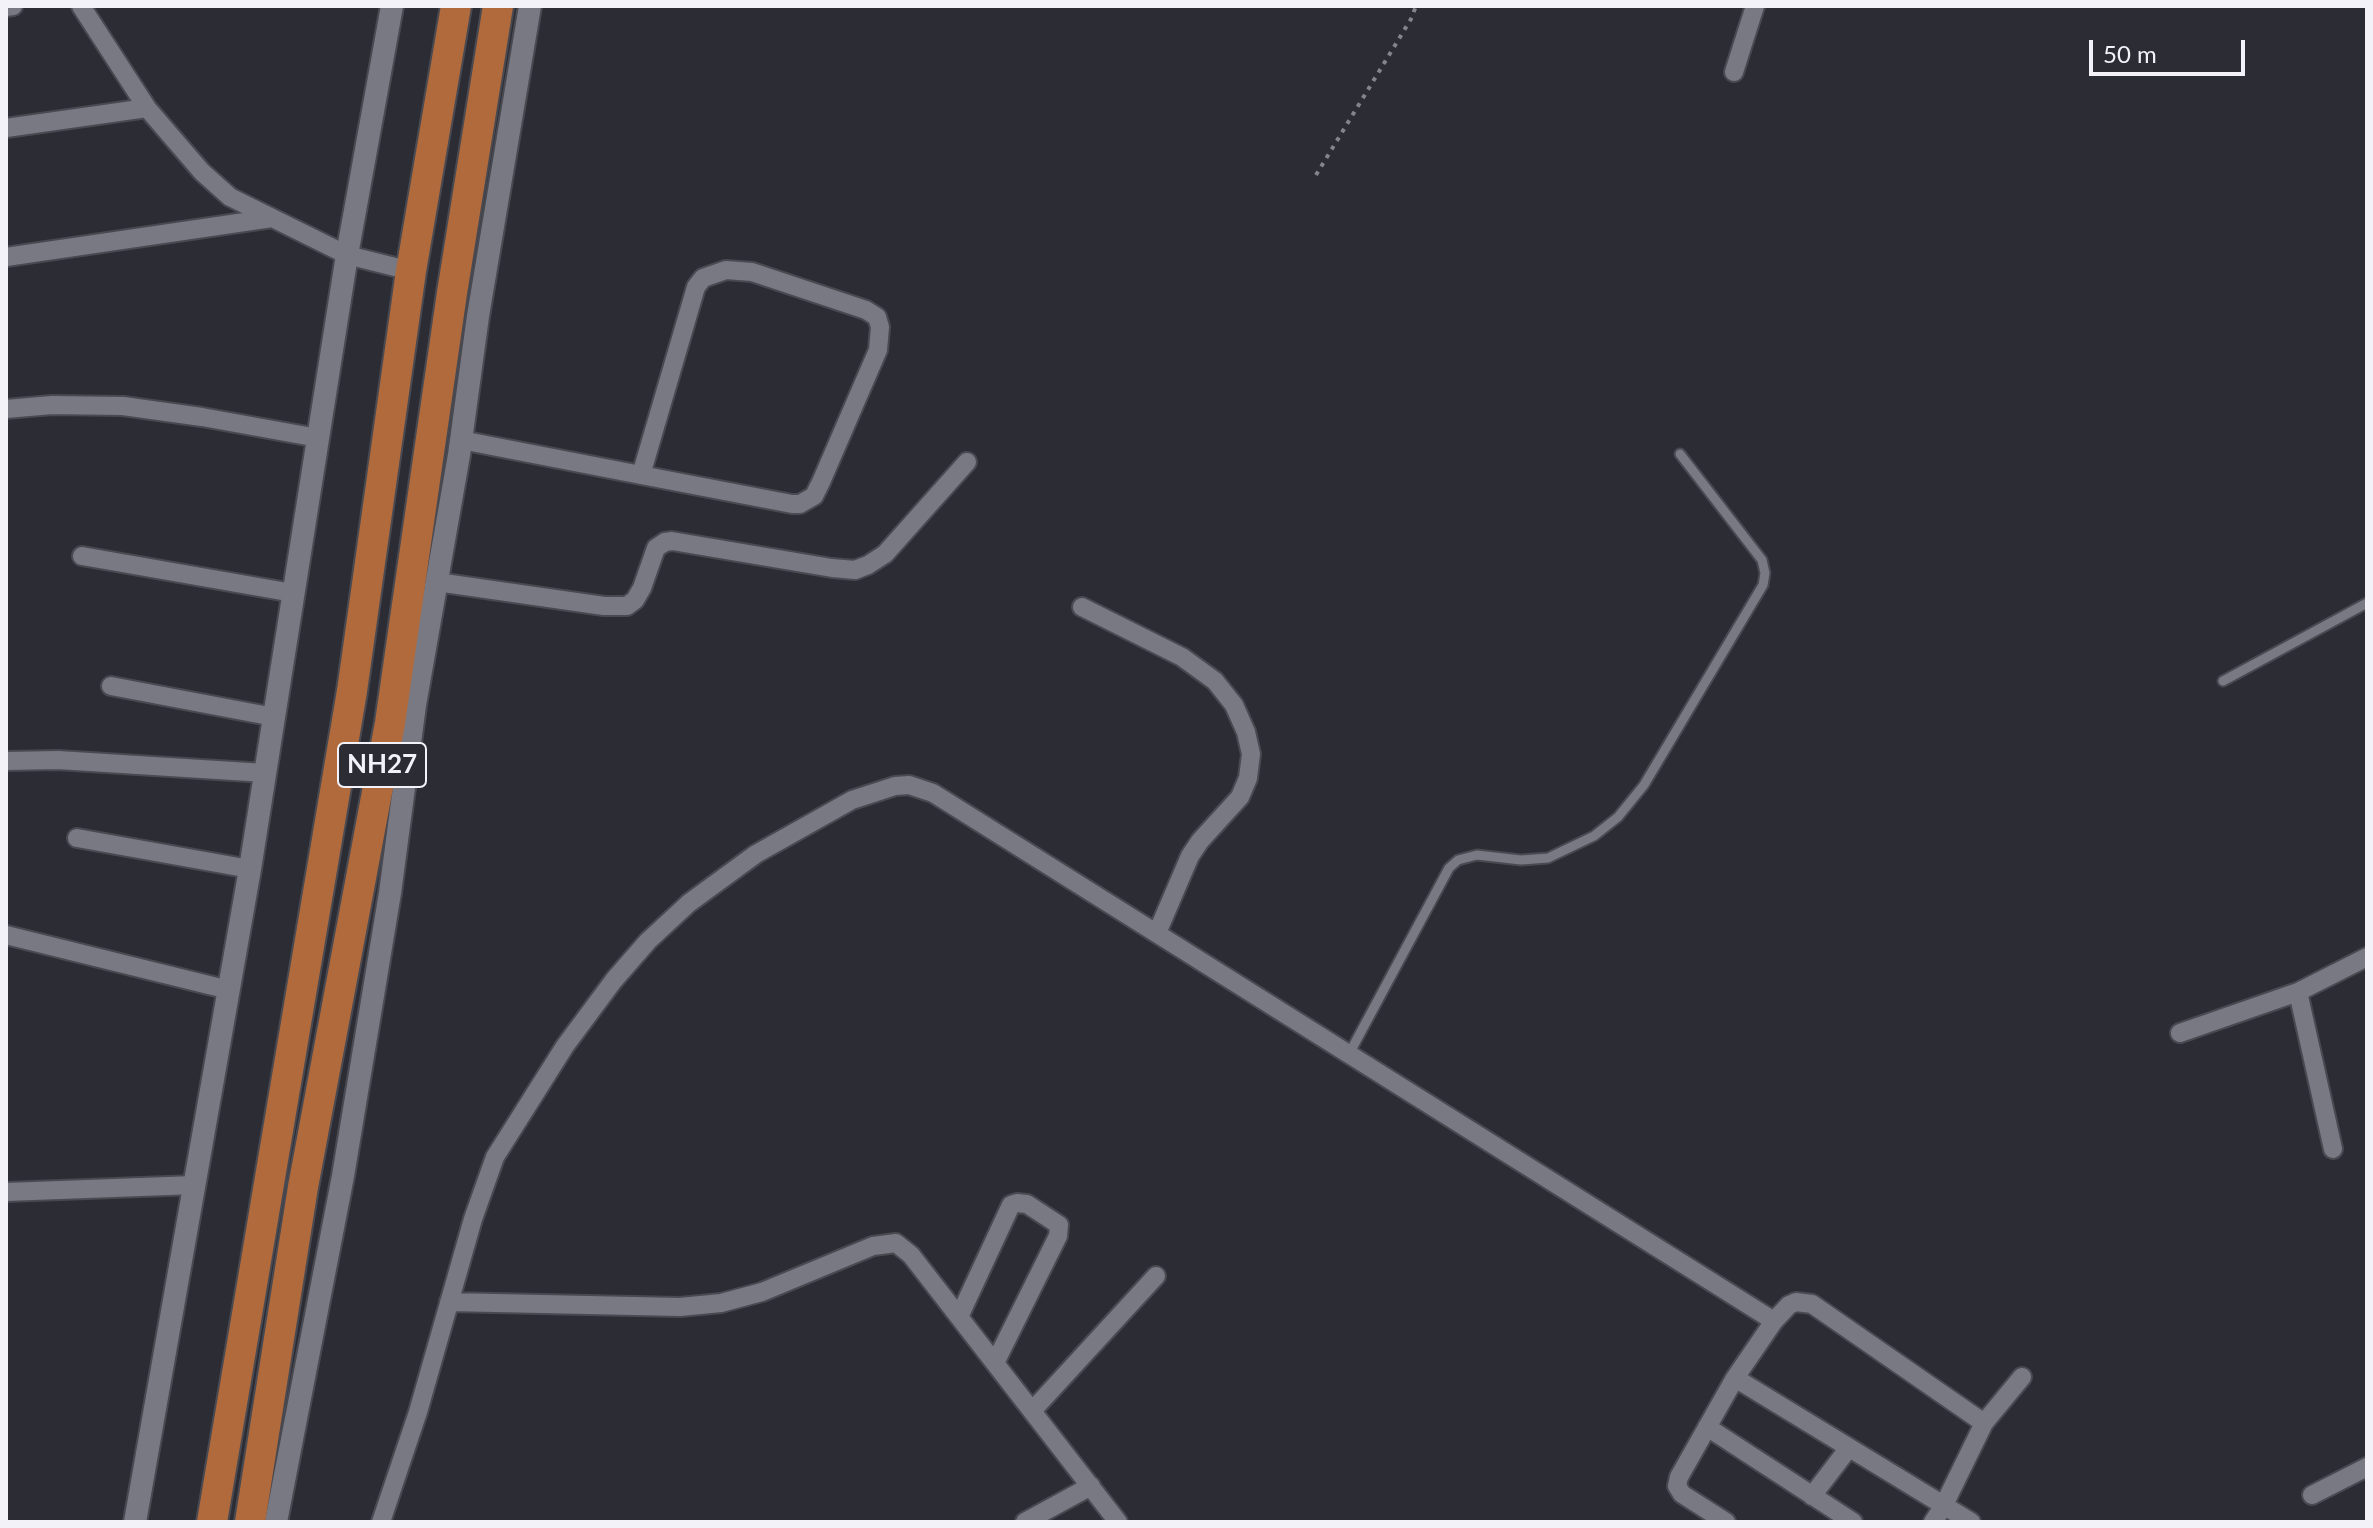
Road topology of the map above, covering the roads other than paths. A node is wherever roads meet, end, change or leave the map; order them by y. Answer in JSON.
{"nodes":[{"id":1,"x":13,"y":6,"type":"edge"},
{"id":2,"x":81,"y":6,"type":"edge"},
{"id":3,"x":392,"y":6,"type":"edge"},
{"id":4,"x":456,"y":6,"type":"edge"},
{"id":5,"x":498,"y":6,"type":"edge"},
{"id":6,"x":530,"y":6,"type":"edge"},
{"id":7,"x":1755,"y":6,"type":"edge"},
{"id":8,"x":6,"y":7,"type":"edge"},
{"id":9,"x":1734,"y":72,"type":"dead end"},
{"id":10,"x":147,"y":108,"type":"junction"},
{"id":11,"x":6,"y":128,"type":"edge"},
{"id":12,"x":272,"y":218,"type":"junction"},
{"id":13,"x":347,"y":255,"type":"junction"},
{"id":14,"x":6,"y":257,"type":"edge"},
{"id":15,"x":411,"y":271,"type":"junction"},
{"id":16,"x":6,"y":409,"type":"edge"},
{"id":17,"x":318,"y":438,"type":"junction"},
{"id":18,"x":461,"y":440,"type":"junction"},
{"id":19,"x":1680,"y":454,"type":"dead end"},
{"id":20,"x":967,"y":462,"type":"dead end"},
{"id":21,"x":641,"y":475,"type":"junction"},
{"id":22,"x":82,"y":556,"type":"dead end"},
{"id":23,"x":437,"y":582,"type":"junction"},
{"id":24,"x":293,"y":593,"type":"junction"},
{"id":25,"x":2367,"y":603,"type":"edge"},
{"id":26,"x":1082,"y":607,"type":"dead end"},
{"id":27,"x":2223,"y":681,"type":"dead end"},
{"id":28,"x":111,"y":686,"type":"dead end"},
{"id":29,"x":274,"y":717,"type":"junction"},
{"id":30,"x":6,"y":761,"type":"edge"},
{"id":31,"x":265,"y":773,"type":"junction"},
{"id":32,"x":77,"y":838,"type":"dead end"},
{"id":33,"x":250,"y":869,"type":"junction"},
{"id":34,"x":1157,"y":933,"type":"junction"},
{"id":35,"x":6,"y":935,"type":"edge"},
{"id":36,"x":2367,"y":957,"type":"edge"},
{"id":37,"x":229,"y":990,"type":"junction"},
{"id":38,"x":2298,"y":992,"type":"junction"},
{"id":39,"x":2180,"y":1033,"type":"dead end"},
{"id":40,"x":1349,"y":1054,"type":"junction"},
{"id":41,"x":2333,"y":1149,"type":"dead end"},
{"id":42,"x":195,"y":1185,"type":"junction"},
{"id":43,"x":6,"y":1192,"type":"edge"},
{"id":44,"x":1156,"y":1276,"type":"dead end"},
{"id":45,"x":449,"y":1302,"type":"junction"},
{"id":46,"x":959,"y":1317,"type":"junction"},
{"id":47,"x":1774,"y":1321,"type":"junction"},
{"id":48,"x":995,"y":1363,"type":"junction"},
{"id":49,"x":2022,"y":1377,"type":"dead end"},
{"id":50,"x":1735,"y":1378,"type":"junction"},
{"id":51,"x":1032,"y":1411,"type":"junction"},
{"id":52,"x":1984,"y":1423,"type":"junction"},
{"id":53,"x":1707,"y":1427,"type":"junction"},
{"id":54,"x":1848,"y":1449,"type":"junction"},
{"id":55,"x":2367,"y":1467,"type":"edge"},
{"id":56,"x":1091,"y":1486,"type":"junction"},
{"id":57,"x":2312,"y":1495,"type":"dead end"},
{"id":58,"x":1812,"y":1496,"type":"junction"},
{"id":59,"x":1938,"y":1514,"type":"edge"},
{"id":60,"x":135,"y":1522,"type":"edge"},
{"id":61,"x":212,"y":1522,"type":"edge"},
{"id":62,"x":250,"y":1522,"type":"edge"},
{"id":63,"x":276,"y":1522,"type":"edge"},
{"id":64,"x":381,"y":1522,"type":"edge"},
{"id":65,"x":1025,"y":1522,"type":"edge"},
{"id":66,"x":1118,"y":1522,"type":"edge"},
{"id":67,"x":1726,"y":1522,"type":"edge"},
{"id":68,"x":1853,"y":1522,"type":"edge"},
{"id":69,"x":1971,"y":1522,"type":"edge"}],
"edges":[{"from":1,"to":8,"type":"street"},
{"from":2,"to":10,"type":"street"},
{"from":3,"to":13,"type":"street"},
{"from":4,"to":15,"type":"highway","number":"NH27"},
{"from":5,"to":62,"type":"highway","number":"NH27"},
{"from":6,"to":18,"type":"street"},
{"from":7,"to":9,"type":"street"},
{"from":10,"to":11,"type":"street"},
{"from":10,"to":12,"type":"street"},
{"from":12,"to":13,"type":"street"},
{"from":12,"to":14,"type":"street"},
{"from":13,"to":15,"type":"street"},
{"from":13,"to":17,"type":"street"},
{"from":15,"to":61,"type":"highway","number":"NH27"},
{"from":16,"to":17,"type":"street"},
{"from":17,"to":24,"type":"street"},
{"from":18,"to":21,"type":"street"},
{"from":18,"to":23,"type":"street"},
{"from":19,"to":40,"type":"lane"},
{"from":20,"to":23,"type":"street"},
{"from":21,"to":21,"type":"street"},
{"from":22,"to":24,"type":"street"},
{"from":23,"to":63,"type":"street"},
{"from":24,"to":29,"type":"street"},
{"from":25,"to":27,"type":"lane"},
{"from":26,"to":34,"type":"street"},
{"from":28,"to":29,"type":"street"},
{"from":29,"to":31,"type":"street"},
{"from":30,"to":31,"type":"street"},
{"from":31,"to":33,"type":"street"},
{"from":32,"to":33,"type":"street"},
{"from":33,"to":37,"type":"street"},
{"from":34,"to":40,"type":"street"},
{"from":34,"to":45,"type":"street"},
{"from":35,"to":37,"type":"street"},
{"from":36,"to":38,"type":"street"},
{"from":37,"to":42,"type":"street"},
{"from":38,"to":39,"type":"street"},
{"from":38,"to":41,"type":"street"},
{"from":40,"to":47,"type":"street"},
{"from":42,"to":43,"type":"street"},
{"from":42,"to":60,"type":"street"},
{"from":44,"to":51,"type":"street"},
{"from":45,"to":46,"type":"street"},
{"from":45,"to":64,"type":"street"},
{"from":46,"to":48,"type":"street"},
{"from":46,"to":48,"type":"street"},
{"from":47,"to":50,"type":"street"},
{"from":47,"to":52,"type":"street"},
{"from":48,"to":51,"type":"street"},
{"from":49,"to":52,"type":"street"},
{"from":50,"to":53,"type":"street"},
{"from":50,"to":54,"type":"street"},
{"from":51,"to":56,"type":"street"},
{"from":52,"to":59,"type":"street"},
{"from":53,"to":58,"type":"street"},
{"from":53,"to":67,"type":"street"},
{"from":54,"to":58,"type":"street"},
{"from":54,"to":59,"type":"street"},
{"from":55,"to":57,"type":"street"},
{"from":56,"to":65,"type":"street"},
{"from":56,"to":66,"type":"street"},
{"from":58,"to":68,"type":"street"},
{"from":59,"to":69,"type":"street"}]}
